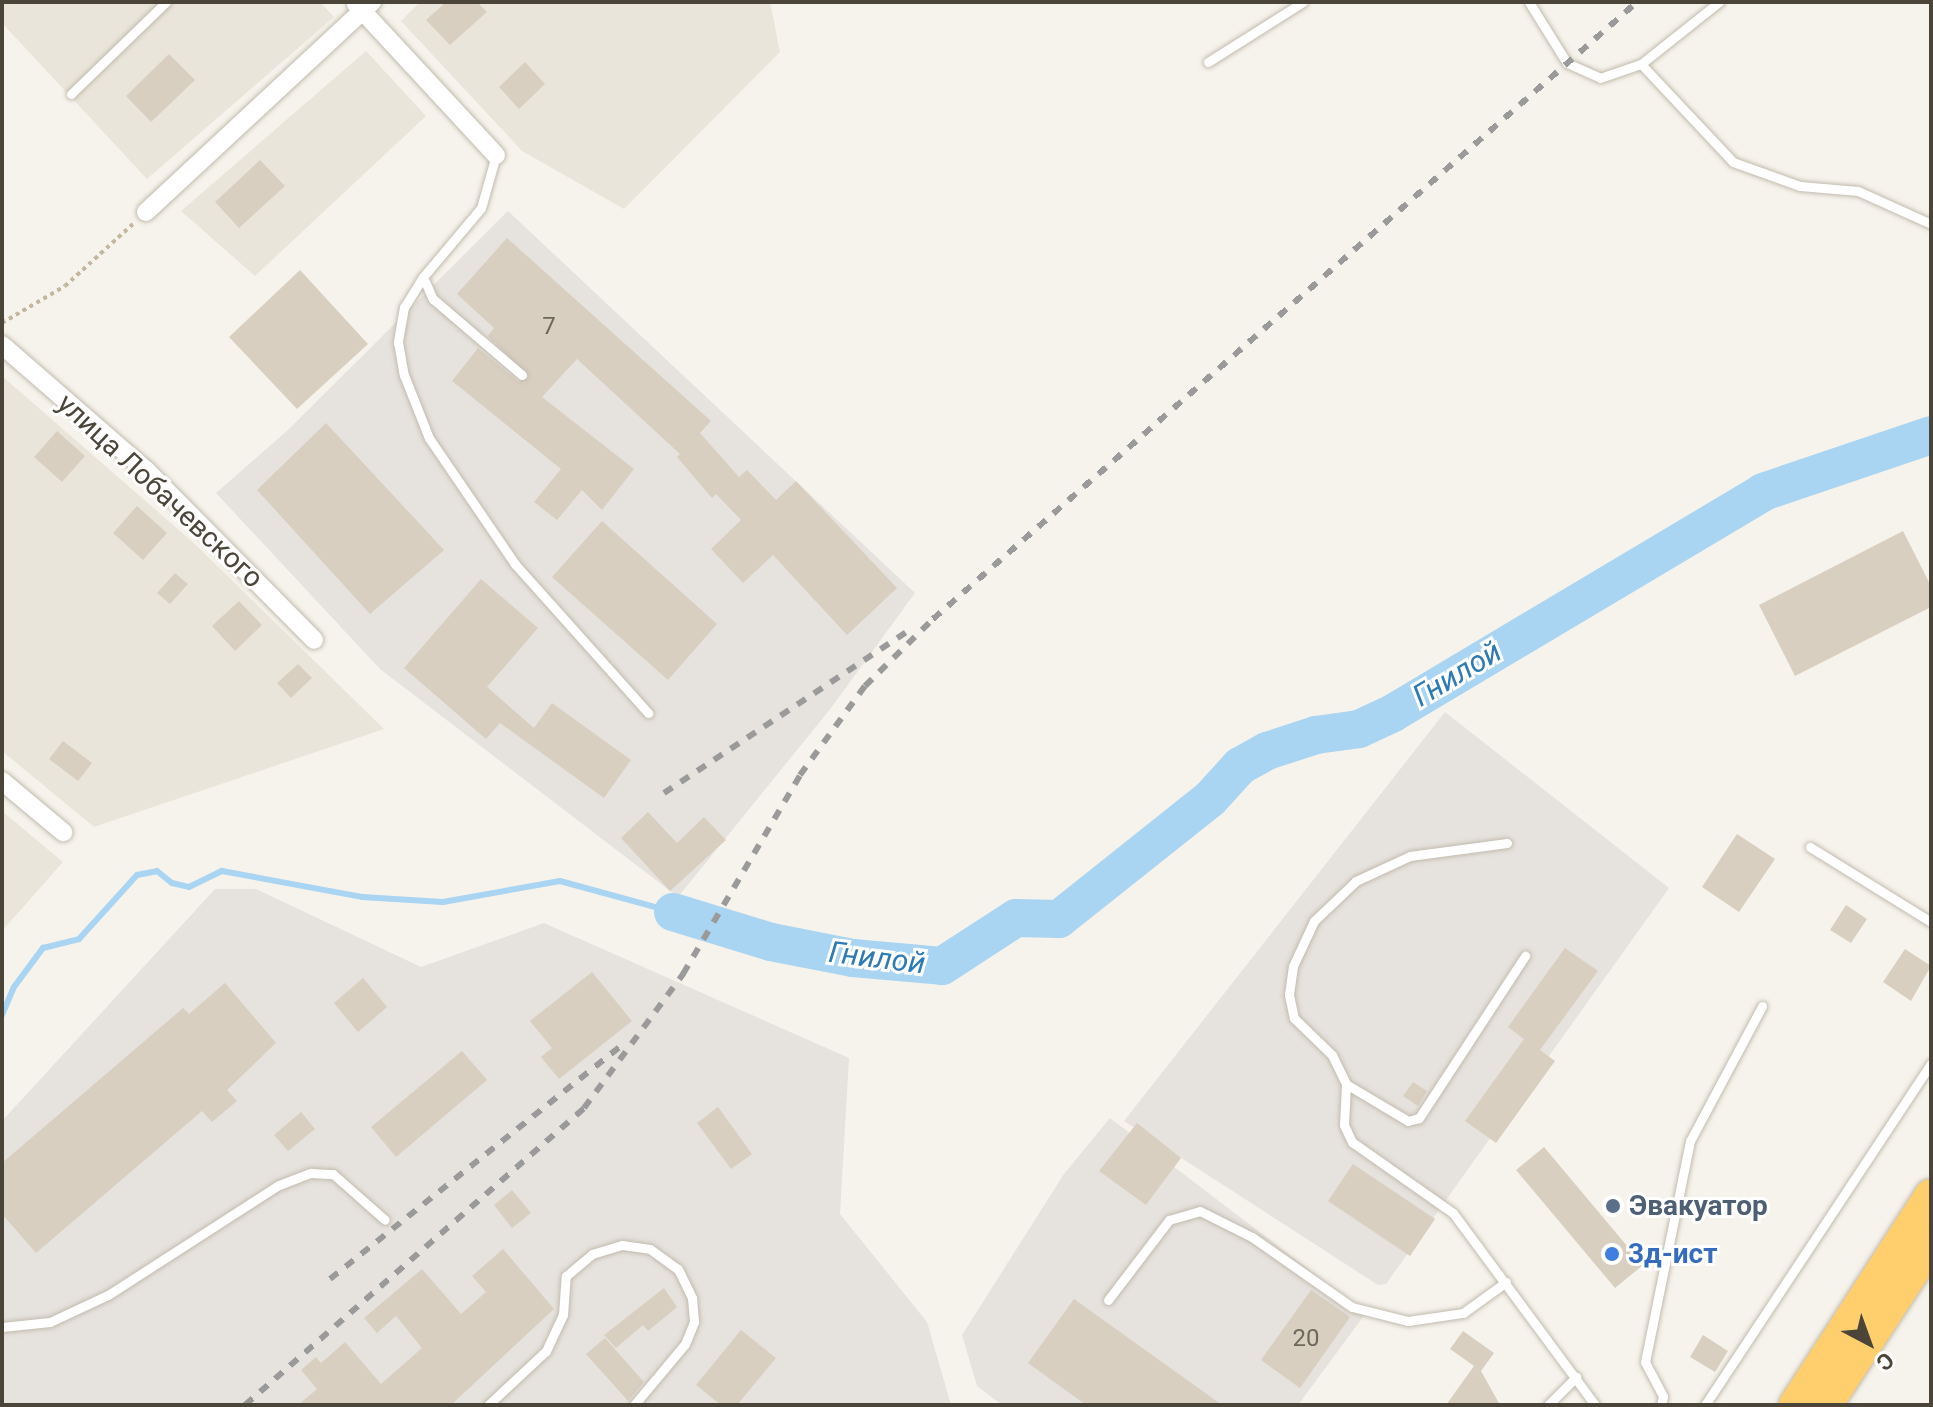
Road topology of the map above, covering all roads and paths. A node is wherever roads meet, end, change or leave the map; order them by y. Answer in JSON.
{"nodes":[{"id":1,"x":166,"y":2,"type":"edge"},
{"id":2,"x":1303,"y":2,"type":"edge"},
{"id":3,"x":1529,"y":2,"type":"edge"},
{"id":4,"x":1719,"y":2,"type":"edge"},
{"id":5,"x":363,"y":5,"type":"edge"},
{"id":6,"x":1208,"y":62,"type":"dead end"},
{"id":7,"x":1641,"y":64,"type":"junction"},
{"id":8,"x":71,"y":94,"type":"dead end"},
{"id":9,"x":496,"y":155,"type":"joint"},
{"id":10,"x":146,"y":212,"type":"joint"},
{"id":11,"x":1931,"y":224,"type":"edge"},
{"id":12,"x":423,"y":277,"type":"junction"},
{"id":13,"x":2,"y":323,"type":"edge"},
{"id":14,"x":2,"y":345,"type":"edge"},
{"id":15,"x":522,"y":375,"type":"dead end"},
{"id":16,"x":314,"y":640,"type":"dead end"},
{"id":17,"x":648,"y":713,"type":"dead end"},
{"id":18,"x":2,"y":781,"type":"edge"},
{"id":19,"x":63,"y":832,"type":"dead end"},
{"id":20,"x":1507,"y":843,"type":"dead end"},
{"id":21,"x":1810,"y":847,"type":"dead end"},
{"id":22,"x":1931,"y":922,"type":"edge"},
{"id":23,"x":1525,"y":956,"type":"dead end"},
{"id":24,"x":1762,"y":1006,"type":"dead end"},
{"id":25,"x":1931,"y":1063,"type":"edge"},
{"id":26,"x":1346,"y":1084,"type":"junction"},
{"id":27,"x":1931,"y":1195,"type":"edge"},
{"id":28,"x":385,"y":1220,"type":"dead end"},
{"id":29,"x":1931,"y":1244,"type":"edge"},
{"id":30,"x":1908,"y":1280,"type":"junction"},
{"id":31,"x":1506,"y":1282,"type":"junction"},
{"id":32,"x":1108,"y":1300,"type":"dead end"},
{"id":33,"x":2,"y":1327,"type":"edge"},
{"id":34,"x":1576,"y":1377,"type":"junction"},
{"id":35,"x":488,"y":1405,"type":"edge"},
{"id":36,"x":634,"y":1405,"type":"edge"},
{"id":37,"x":1548,"y":1405,"type":"edge"},
{"id":38,"x":1595,"y":1405,"type":"edge"},
{"id":39,"x":1661,"y":1405,"type":"edge"},
{"id":40,"x":1705,"y":1405,"type":"edge"},
{"id":41,"x":1795,"y":1405,"type":"edge"},
{"id":42,"x":1826,"y":1405,"type":"edge"},
{"id":43,"x":1848,"y":1405,"type":"edge"}],
"edges":[{"from":1,"to":8,"type":"lane"},
{"from":2,"to":6,"type":"lane"},
{"from":3,"to":7,"type":"lane"},
{"from":4,"to":7,"type":"lane"},
{"from":5,"to":9,"type":"street"},
{"from":5,"to":10,"type":"street"},
{"from":7,"to":11,"type":"lane"},
{"from":9,"to":12,"type":"lane"},
{"from":10,"to":13,"type":"path"},
{"from":12,"to":15,"type":"lane"},
{"from":12,"to":17,"type":"lane"},
{"from":14,"to":16,"type":"street","name":"улица Лобачевского"},
{"from":18,"to":19,"type":"street"},
{"from":20,"to":26,"type":"lane"},
{"from":21,"to":22,"type":"lane"},
{"from":23,"to":26,"type":"lane"},
{"from":24,"to":39,"type":"lane"},
{"from":25,"to":40,"type":"lane"},
{"from":26,"to":31,"type":"lane"},
{"from":27,"to":41,"type":"highway"},
{"from":28,"to":33,"type":"lane"},
{"from":29,"to":30,"type":"highway"},
{"from":30,"to":42,"type":"highway"},
{"from":30,"to":43,"type":"highway"},
{"from":31,"to":32,"type":"lane"},
{"from":31,"to":34,"type":"lane"},
{"from":34,"to":37,"type":"lane"},
{"from":34,"to":38,"type":"lane"},
{"from":35,"to":36,"type":"lane"}]}
